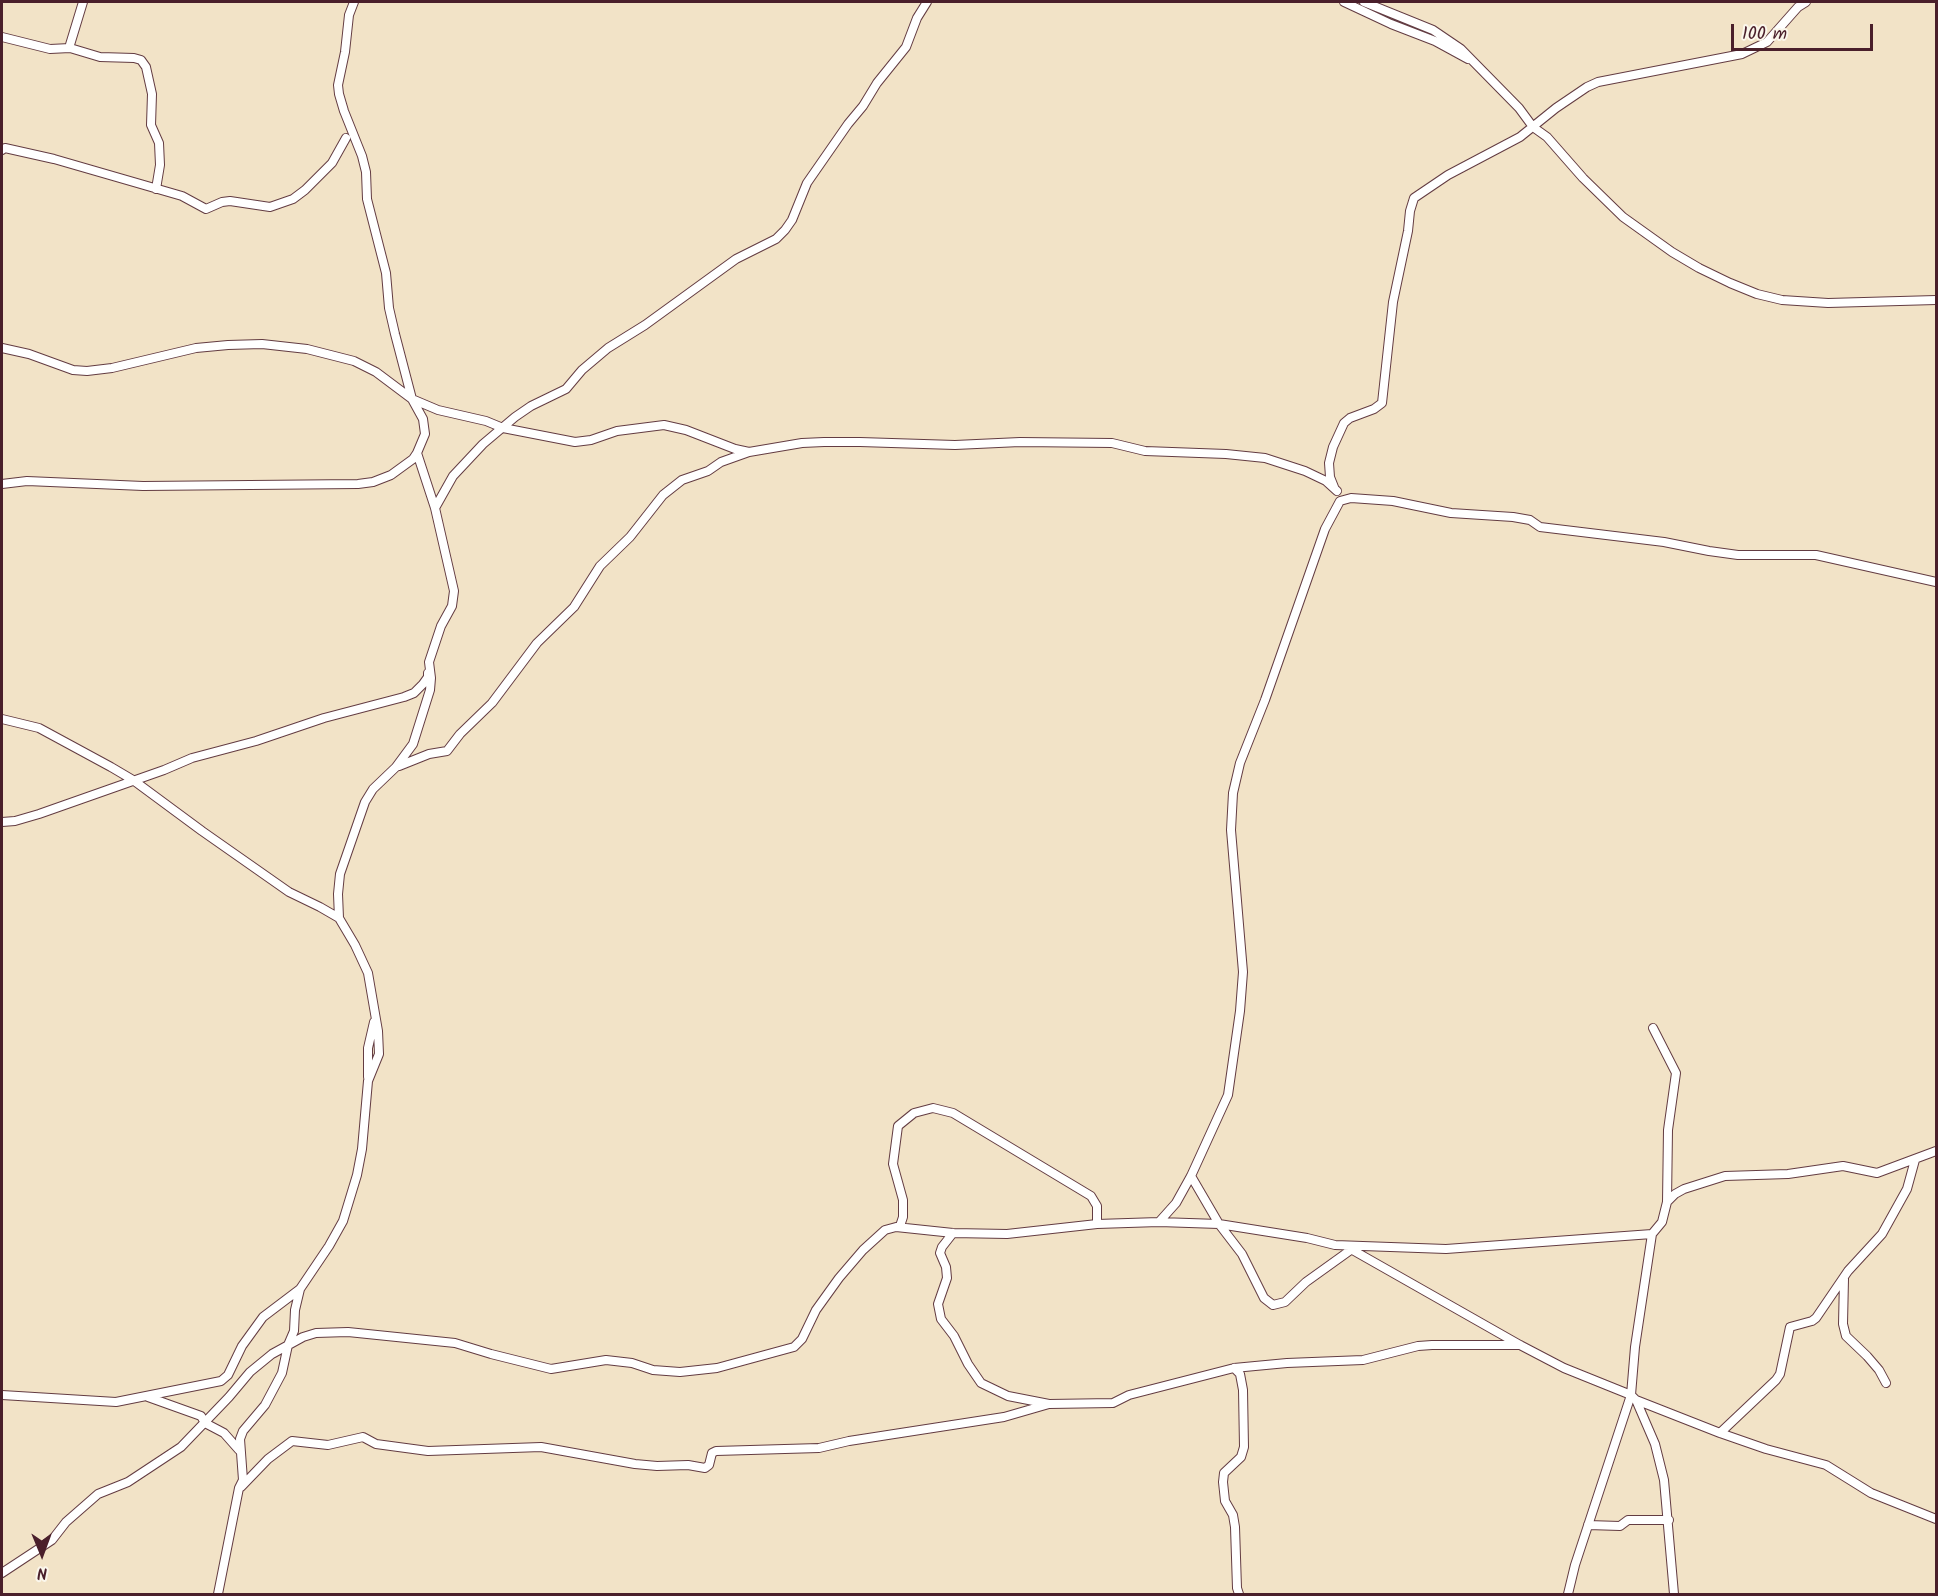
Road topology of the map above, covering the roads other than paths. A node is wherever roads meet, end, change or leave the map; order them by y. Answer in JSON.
{"nodes":[{"id":1,"x":83,"y":2,"type":"edge"},
{"id":2,"x":354,"y":2,"type":"edge"},
{"id":3,"x":927,"y":2,"type":"edge"},
{"id":4,"x":1344,"y":2,"type":"edge"},
{"id":5,"x":1364,"y":2,"type":"edge"},
{"id":6,"x":1806,"y":2,"type":"edge"},
{"id":7,"x":2,"y":37,"type":"edge"},
{"id":8,"x":69,"y":48,"type":"junction"},
{"id":9,"x":1473,"y":62,"type":"junction"},
{"id":10,"x":1533,"y":127,"type":"junction"},
{"id":11,"x":346,"y":138,"type":"dead end"},
{"id":12,"x":2,"y":150,"type":"edge"},
{"id":13,"x":156,"y":189,"type":"junction"},
{"id":14,"x":1936,"y":300,"type":"edge"},
{"id":15,"x":2,"y":348,"type":"edge"},
{"id":16,"x":412,"y":399,"type":"junction"},
{"id":17,"x":502,"y":428,"type":"junction"},
{"id":18,"x":749,"y":452,"type":"junction"},
{"id":19,"x":417,"y":453,"type":"junction"},
{"id":20,"x":2,"y":484,"type":"edge"},
{"id":21,"x":1337,"y":491,"type":"junction"},
{"id":22,"x":1340,"y":501,"type":"junction"},
{"id":23,"x":435,"y":508,"type":"junction"},
{"id":24,"x":1936,"y":582,"type":"edge"},
{"id":25,"x":429,"y":662,"type":"junction"},
{"id":26,"x":430,"y":690,"type":"junction"},
{"id":27,"x":414,"y":693,"type":"junction"},
{"id":28,"x":2,"y":719,"type":"edge"},
{"id":29,"x":396,"y":767,"type":"junction"},
{"id":30,"x":133,"y":780,"type":"junction"},
{"id":31,"x":2,"y":822,"type":"edge"},
{"id":32,"x":339,"y":918,"type":"junction"},
{"id":33,"x":1653,"y":1028,"type":"dead end"},
{"id":34,"x":1936,"y":1151,"type":"edge"},
{"id":35,"x":1915,"y":1160,"type":"junction"},
{"id":36,"x":1191,"y":1176,"type":"junction"},
{"id":37,"x":1667,"y":1202,"type":"junction"},
{"id":38,"x":1159,"y":1222,"type":"junction"},
{"id":39,"x":1097,"y":1224,"type":"junction"},
{"id":40,"x":1219,"y":1224,"type":"junction"},
{"id":41,"x":900,"y":1226,"type":"junction"},
{"id":42,"x":953,"y":1233,"type":"junction"},
{"id":43,"x":1652,"y":1233,"type":"junction"},
{"id":44,"x":1335,"y":1245,"type":"junction"},
{"id":45,"x":1352,"y":1248,"type":"junction"},
{"id":46,"x":1844,"y":1278,"type":"junction"},
{"id":47,"x":300,"y":1289,"type":"junction"},
{"id":48,"x":288,"y":1345,"type":"junction"},
{"id":49,"x":1520,"y":1346,"type":"junction"},
{"id":50,"x":1234,"y":1368,"type":"junction"},
{"id":51,"x":1886,"y":1383,"type":"dead end"},
{"id":52,"x":2,"y":1395,"type":"edge"},
{"id":53,"x":147,"y":1396,"type":"junction"},
{"id":54,"x":1633,"y":1398,"type":"junction"},
{"id":55,"x":1049,"y":1404,"type":"junction"},
{"id":56,"x":204,"y":1424,"type":"junction"},
{"id":57,"x":1720,"y":1433,"type":"junction"},
{"id":58,"x":239,"y":1450,"type":"junction"},
{"id":59,"x":239,"y":1488,"type":"junction"},
{"id":60,"x":1936,"y":1519,"type":"edge"},
{"id":61,"x":1669,"y":1520,"type":"junction"},
{"id":62,"x":1588,"y":1525,"type":"junction"},
{"id":63,"x":2,"y":1573,"type":"edge"},
{"id":64,"x":218,"y":1594,"type":"edge"},
{"id":65,"x":1239,"y":1594,"type":"edge"},
{"id":66,"x":1568,"y":1594,"type":"edge"},
{"id":67,"x":1674,"y":1594,"type":"edge"}],
"edges":[{"from":1,"to":8,"type":"street"},
{"from":2,"to":16,"type":"street"},
{"from":3,"to":17,"type":"street"},
{"from":4,"to":9,"type":"street"},
{"from":5,"to":9,"type":"street"},
{"from":6,"to":10,"type":"street"},
{"from":7,"to":8,"type":"street"},
{"from":8,"to":13,"type":"street"},
{"from":9,"to":10,"type":"street"},
{"from":10,"to":14,"type":"street"},
{"from":10,"to":21,"type":"street"},
{"from":11,"to":13,"type":"street"},
{"from":12,"to":13,"type":"street"},
{"from":15,"to":16,"type":"street"},
{"from":16,"to":17,"type":"street"},
{"from":16,"to":19,"type":"street"},
{"from":17,"to":18,"type":"street"},
{"from":17,"to":23,"type":"street"},
{"from":18,"to":21,"type":"street"},
{"from":18,"to":29,"type":"street"},
{"from":19,"to":20,"type":"street"},
{"from":19,"to":23,"type":"street"},
{"from":21,"to":22,"type":"street"},
{"from":22,"to":24,"type":"street"},
{"from":22,"to":36,"type":"street"},
{"from":23,"to":25,"type":"street"},
{"from":25,"to":26,"type":"street"},
{"from":25,"to":27,"type":"street"},
{"from":26,"to":27,"type":"street"},
{"from":26,"to":29,"type":"street"},
{"from":27,"to":30,"type":"street"},
{"from":28,"to":30,"type":"street"},
{"from":29,"to":32,"type":"street"},
{"from":30,"to":31,"type":"street"},
{"from":30,"to":32,"type":"street"},
{"from":32,"to":47,"type":"street"},
{"from":33,"to":37,"type":"street"},
{"from":34,"to":35,"type":"street"},
{"from":35,"to":37,"type":"street"},
{"from":35,"to":46,"type":"street"},
{"from":36,"to":38,"type":"street"},
{"from":36,"to":40,"type":"street"},
{"from":37,"to":43,"type":"street"},
{"from":38,"to":39,"type":"street"},
{"from":38,"to":40,"type":"street"},
{"from":39,"to":41,"type":"street"},
{"from":39,"to":42,"type":"street"},
{"from":40,"to":44,"type":"street"},
{"from":40,"to":45,"type":"street"},
{"from":41,"to":42,"type":"street"},
{"from":41,"to":48,"type":"street"},
{"from":42,"to":55,"type":"street"},
{"from":43,"to":44,"type":"street"},
{"from":43,"to":54,"type":"street"},
{"from":44,"to":45,"type":"street"},
{"from":45,"to":49,"type":"street"},
{"from":46,"to":51,"type":"street"},
{"from":46,"to":57,"type":"street"},
{"from":47,"to":48,"type":"street"},
{"from":47,"to":53,"type":"street"},
{"from":48,"to":56,"type":"street"},
{"from":48,"to":58,"type":"street"},
{"from":49,"to":50,"type":"street"},
{"from":49,"to":54,"type":"street"},
{"from":50,"to":55,"type":"street"},
{"from":50,"to":65,"type":"street"},
{"from":52,"to":53,"type":"street"},
{"from":53,"to":56,"type":"street"},
{"from":54,"to":57,"type":"street"},
{"from":54,"to":61,"type":"street"},
{"from":54,"to":62,"type":"street"},
{"from":55,"to":59,"type":"street"},
{"from":56,"to":58,"type":"street"},
{"from":56,"to":63,"type":"street"},
{"from":57,"to":60,"type":"street"},
{"from":58,"to":59,"type":"street"},
{"from":59,"to":64,"type":"street"},
{"from":61,"to":62,"type":"street"},
{"from":61,"to":67,"type":"street"},
{"from":62,"to":66,"type":"street"}]}
